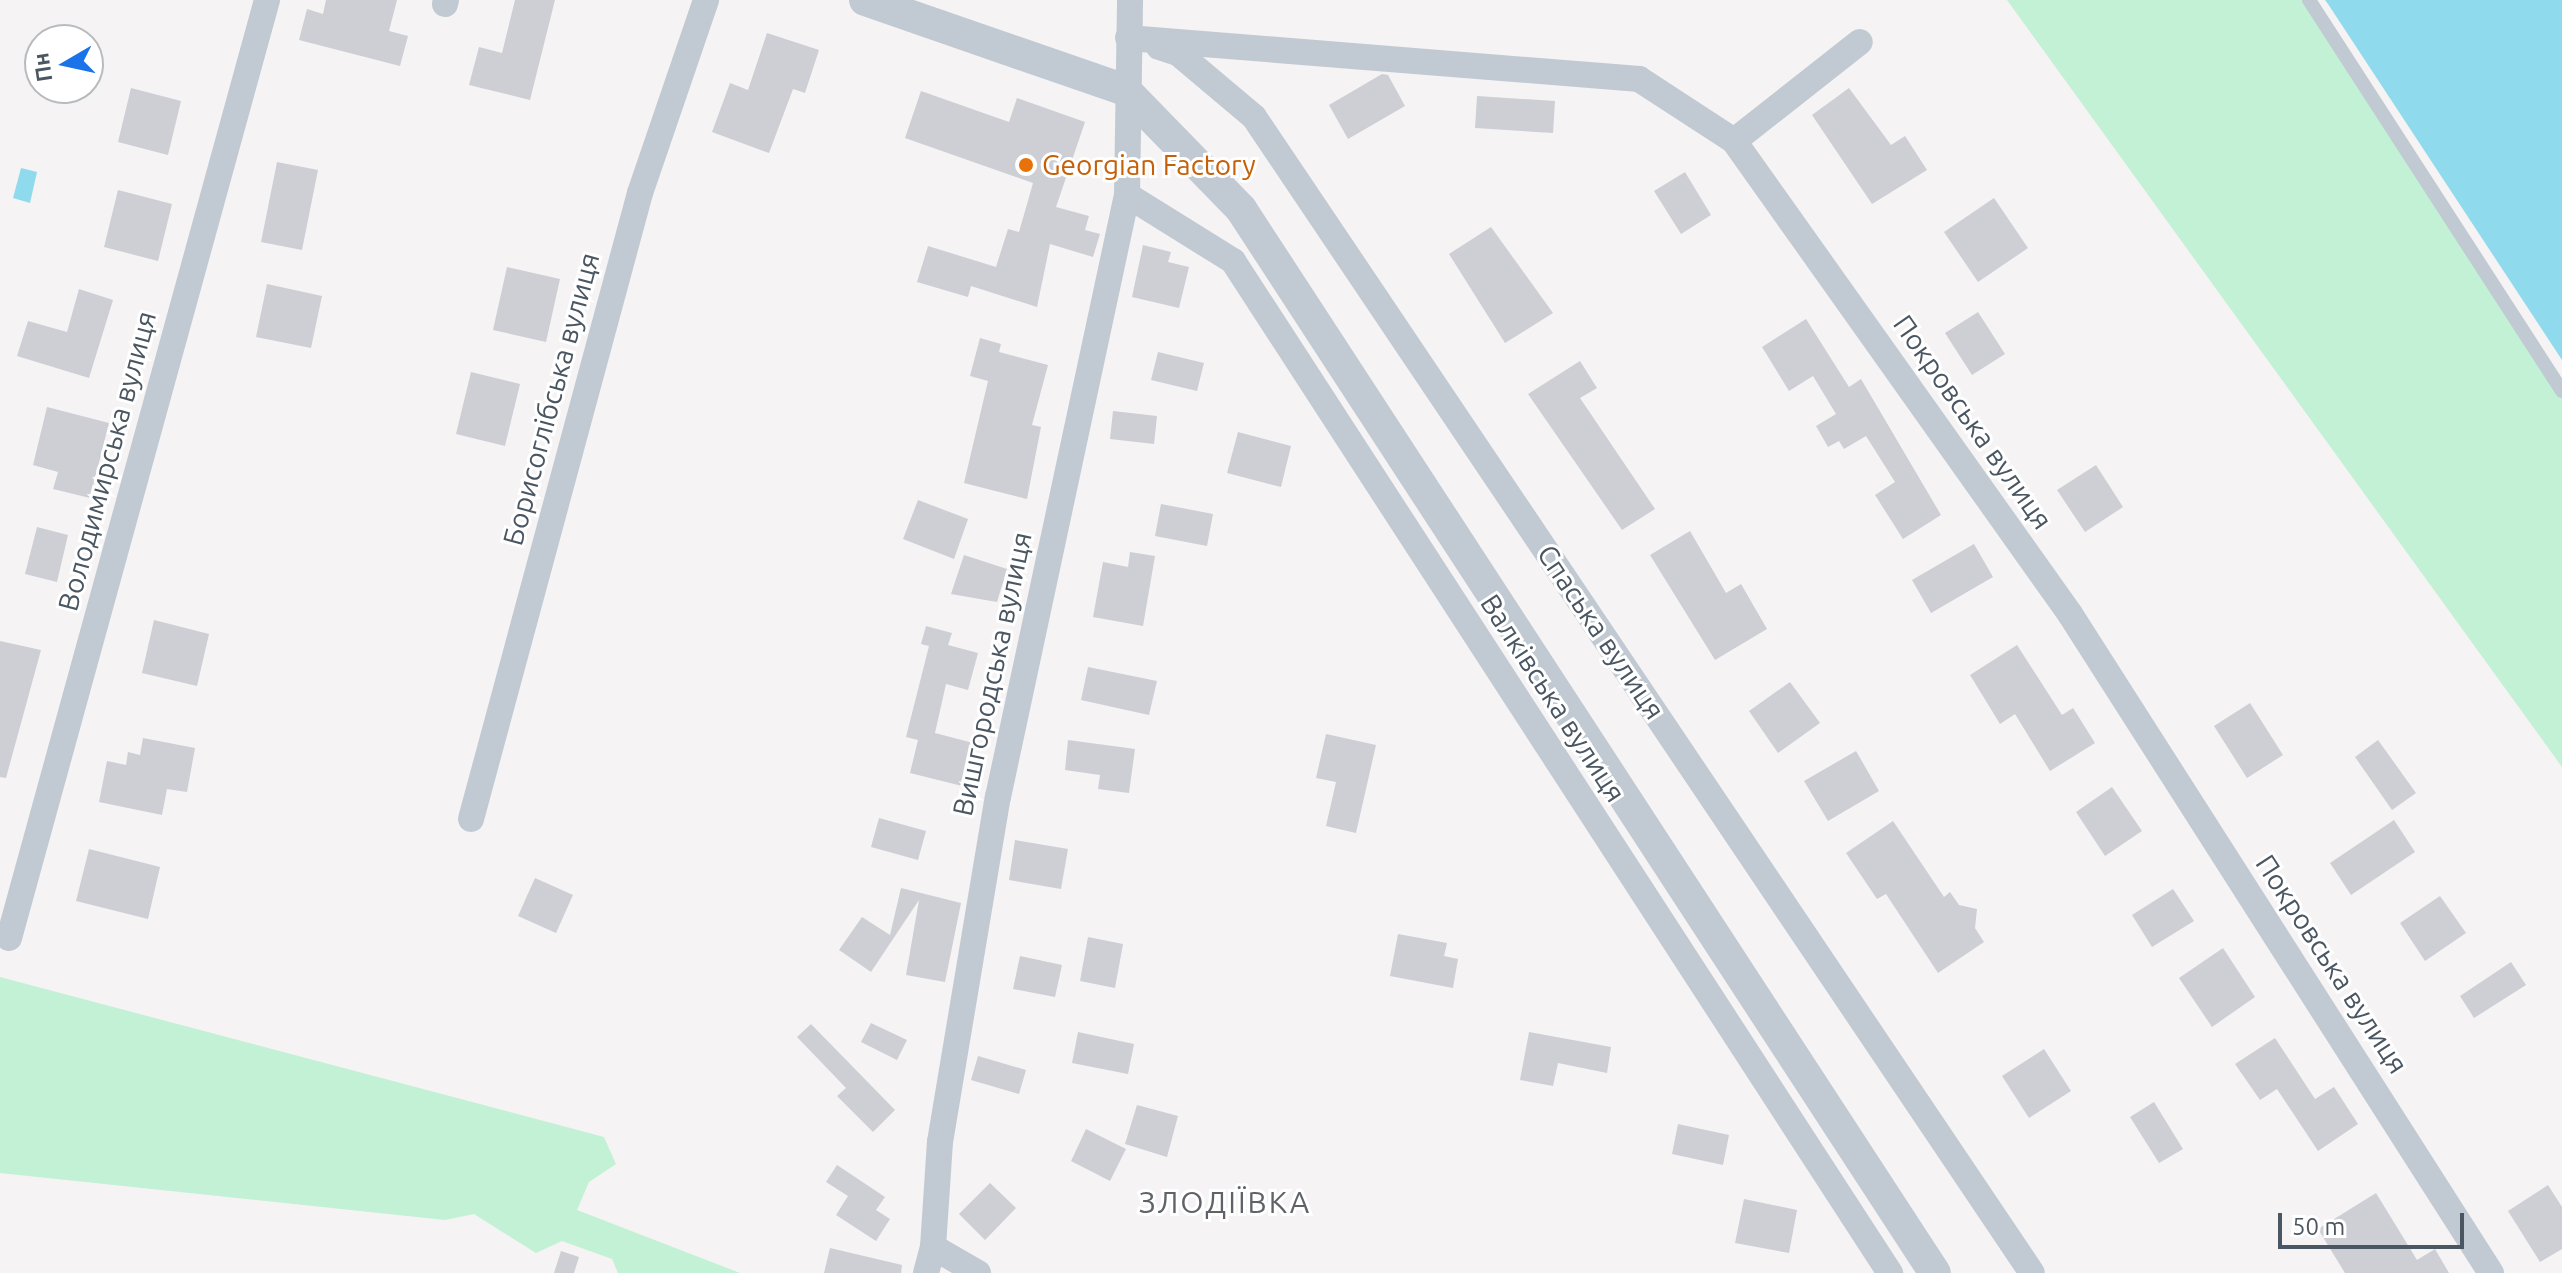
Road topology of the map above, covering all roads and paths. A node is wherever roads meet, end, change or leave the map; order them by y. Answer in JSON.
{"nodes":[{"id":1,"x":267,"y":0,"type":"edge"},
{"id":2,"x":706,"y":0,"type":"edge"},
{"id":3,"x":865,"y":0,"type":"edge"},
{"id":4,"x":1130,"y":0,"type":"edge"},
{"id":5,"x":2309,"y":0,"type":"edge"},
{"id":6,"x":1128,"y":38,"type":"junction"},
{"id":7,"x":1860,"y":42,"type":"dead end"},
{"id":8,"x":1125,"y":90,"type":"junction"},
{"id":9,"x":1734,"y":141,"type":"junction"},
{"id":10,"x":1127,"y":195,"type":"junction"},
{"id":11,"x":2562,"y":391,"type":"edge"},
{"id":12,"x":1365,"y":402,"type":"junction"},
{"id":13,"x":1336,"y":421,"type":"junction"},
{"id":14,"x":471,"y":819,"type":"dead end"},
{"id":15,"x":9,"y":938,"type":"dead end"},
{"id":16,"x":1799,"y":1064,"type":"junction"},
{"id":17,"x":1768,"y":1086,"type":"junction"},
{"id":18,"x":933,"y":1247,"type":"junction"},
{"id":19,"x":926,"y":1273,"type":"edge"},
{"id":20,"x":978,"y":1273,"type":"edge"},
{"id":21,"x":1890,"y":1273,"type":"edge"},
{"id":22,"x":1935,"y":1273,"type":"edge"},
{"id":23,"x":2032,"y":1273,"type":"edge"},
{"id":24,"x":2491,"y":1273,"type":"edge"}],
"edges":[{"from":1,"to":15,"type":"street","name":"Володимирська вулиця"},
{"from":2,"to":14,"type":"street","name":"Борисоглібська вулиця"},
{"from":3,"to":8,"type":"street"},
{"from":4,"to":6,"type":"street","name":"Вишгородська вулиця"},
{"from":5,"to":11,"type":"lane"},
{"from":6,"to":8,"type":"street","name":"Вишгородська вулиця"},
{"from":6,"to":9,"type":"street","name":"Покровська вулиця"},
{"from":6,"to":23,"type":"street","name":"Спаська вулиця"},
{"from":7,"to":9,"type":"street"},
{"from":8,"to":10,"type":"street","name":"Вишгородська вулиця"},
{"from":8,"to":12,"type":"street"},
{"from":9,"to":24,"type":"street","name":"Покровська вулиця"},
{"from":10,"to":13,"type":"street","name":"Валківська вулиця"},
{"from":10,"to":18,"type":"street","name":"Вишгородська вулиця"},
{"from":12,"to":13,"type":"street"},
{"from":12,"to":16,"type":"street"},
{"from":13,"to":17,"type":"street","name":"Валківська вулиця"},
{"from":16,"to":17,"type":"street"},
{"from":16,"to":22,"type":"street"},
{"from":17,"to":21,"type":"street","name":"Валківська вулиця"},
{"from":18,"to":19,"type":"street","name":"Вишгородська вулиця"},
{"from":18,"to":20,"type":"street"}]}
